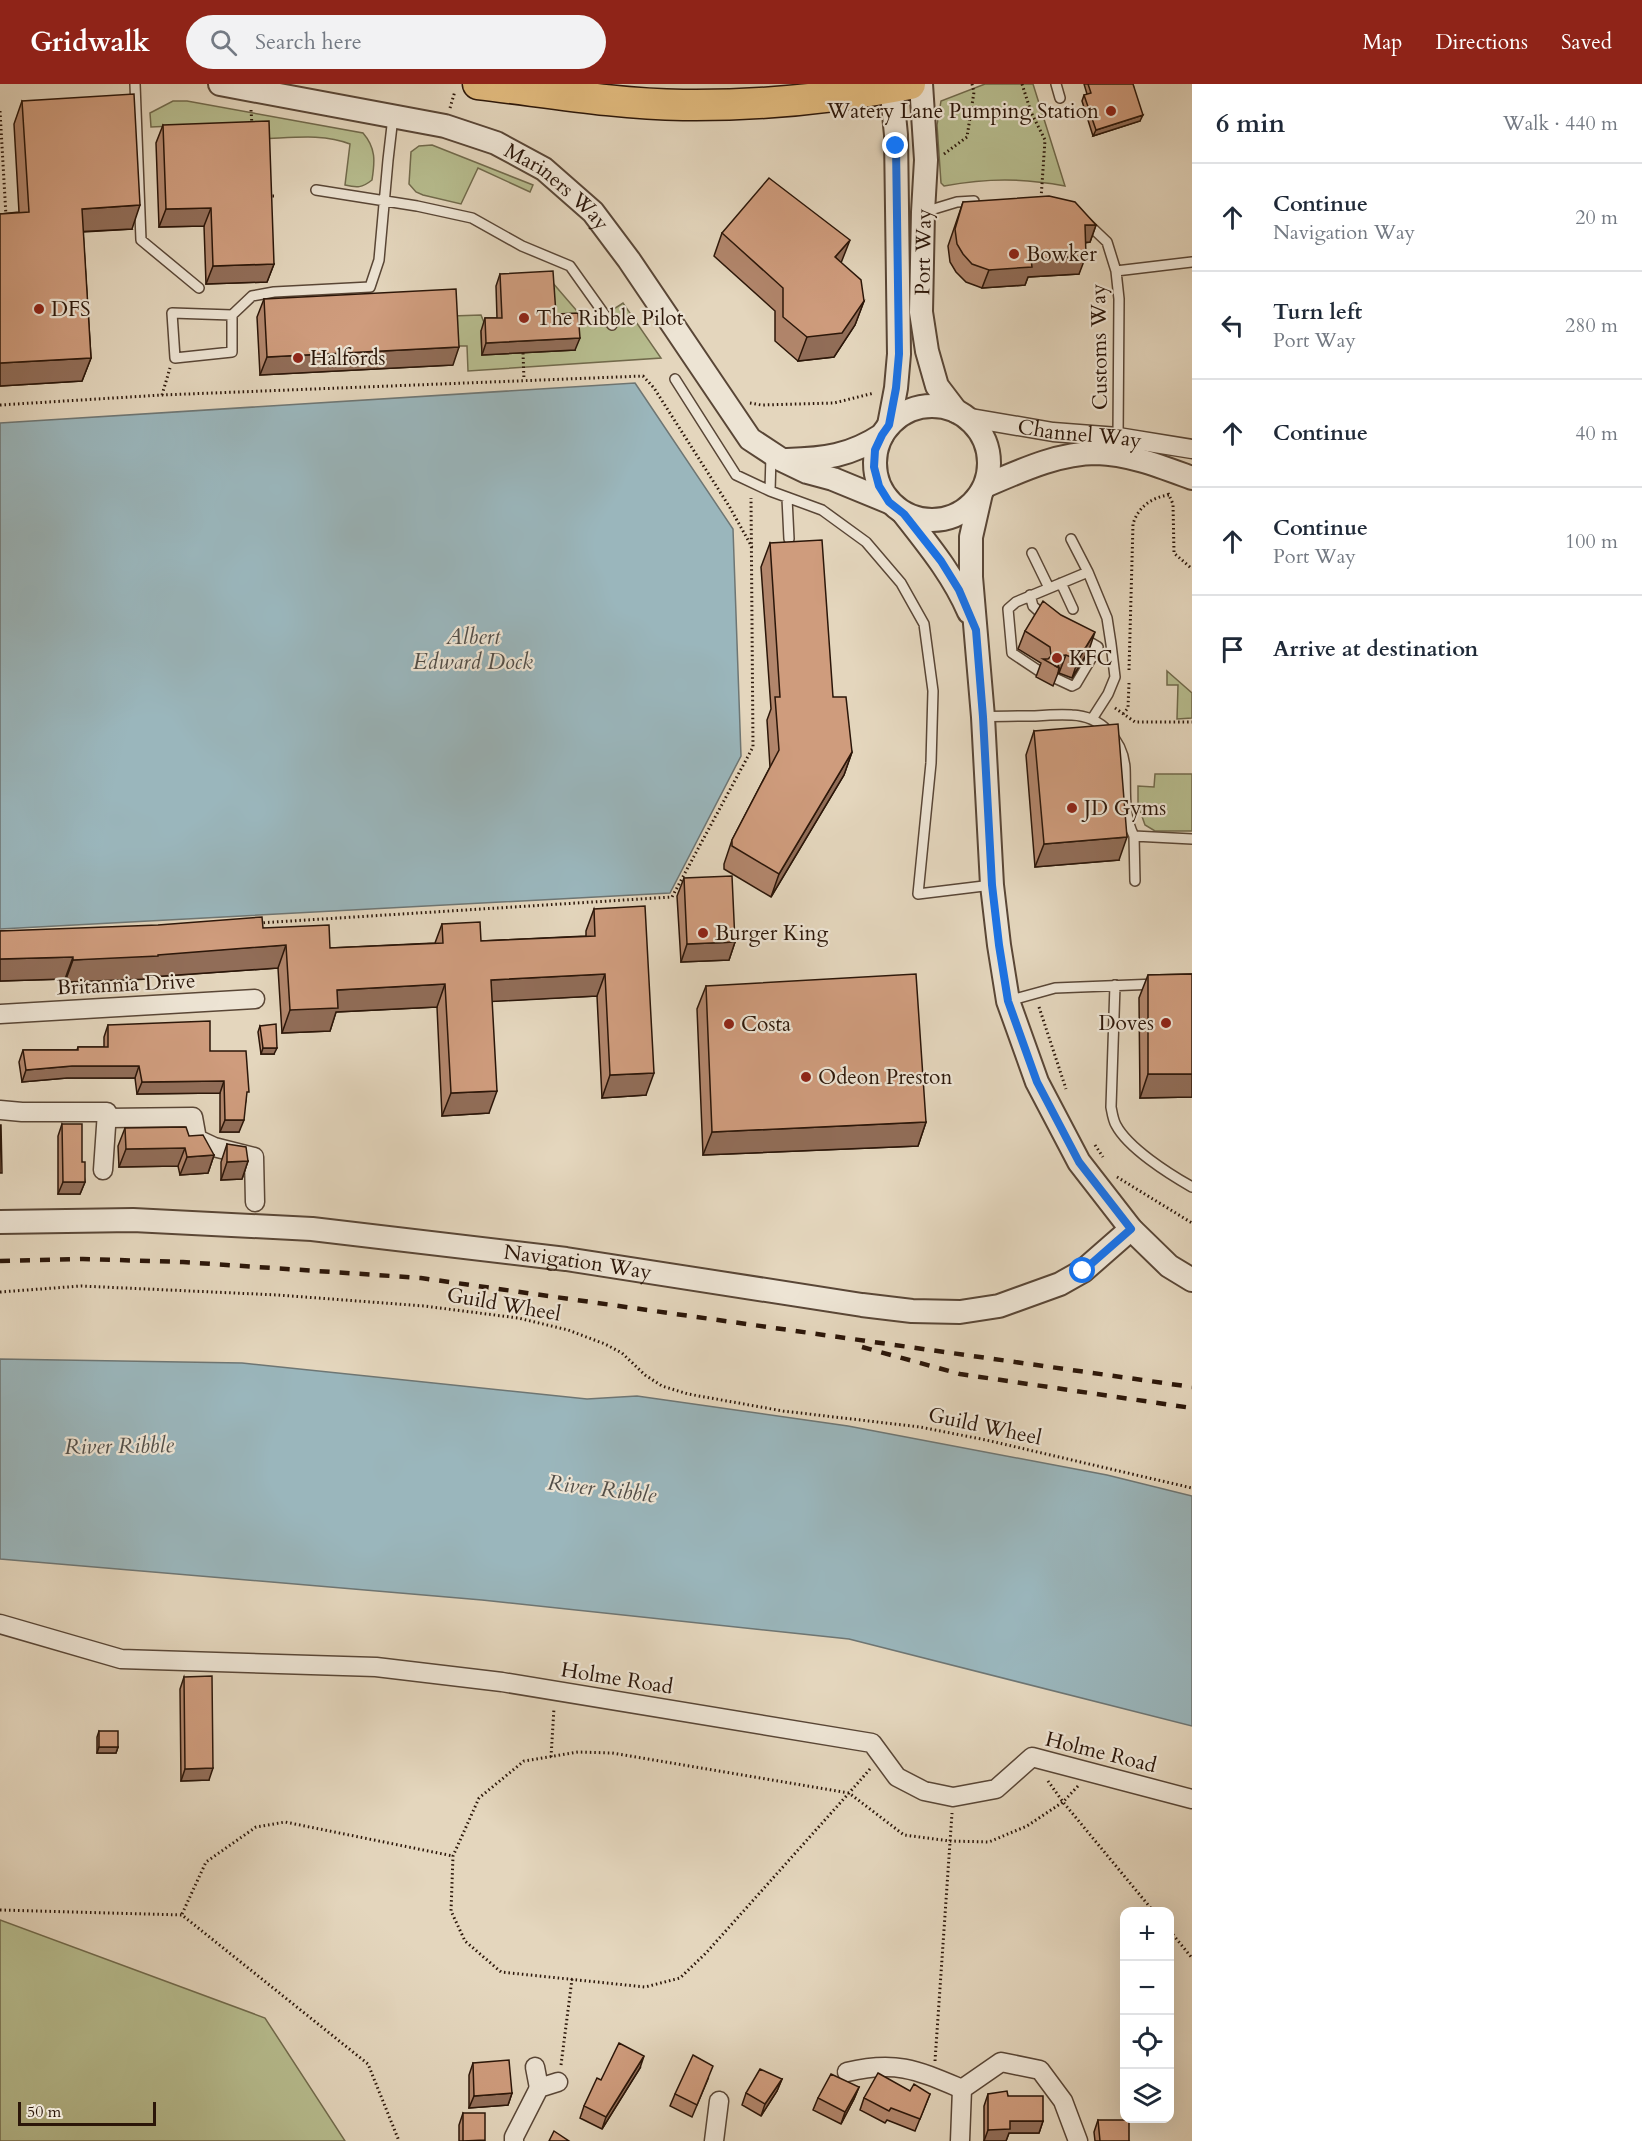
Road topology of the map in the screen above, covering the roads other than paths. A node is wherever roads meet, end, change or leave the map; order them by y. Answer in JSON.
{"nodes":[{"id":1,"x":135,"y":84,"type":"edge"},
{"id":2,"x":220,"y":84,"type":"edge"},
{"id":3,"x":478,"y":84,"type":"edge"},
{"id":4,"x":921,"y":84,"type":"edge"},
{"id":5,"x":1056,"y":84,"type":"edge"},
{"id":6,"x":897,"y":85,"type":"edge"},
{"id":7,"x":853,"y":88,"type":"edge"},
{"id":8,"x":1060,"y":98,"type":"dead end"},
{"id":9,"x":393,"y":117,"type":"junction"},
{"id":10,"x":316,"y":190,"type":"dead end"},
{"id":11,"x":385,"y":200,"type":"junction"},
{"id":12,"x":981,"y":201,"type":"edge"},
{"id":13,"x":923,"y":212,"type":"junction"},
{"id":14,"x":1077,"y":214,"type":"edge"},
{"id":15,"x":1192,"y":262,"type":"edge"},
{"id":16,"x":1116,"y":271,"type":"junction"},
{"id":17,"x":199,"y":288,"type":"dead end"},
{"id":18,"x":232,"y":315,"type":"junction"},
{"id":19,"x":612,"y":325,"type":"dead end"},
{"id":20,"x":675,"y":380,"type":"dead end"},
{"id":21,"x":961,"y":414,"type":"junction"},
{"id":22,"x":885,"y":430,"type":"junction"},
{"id":23,"x":1118,"y":437,"type":"junction"},
{"id":24,"x":1192,"y":449,"type":"edge"},
{"id":25,"x":776,"y":456,"type":"junction"},
{"id":26,"x":1192,"y":478,"type":"edge"},
{"id":27,"x":770,"y":490,"type":"junction"},
{"id":28,"x":983,"y":490,"type":"junction"},
{"id":29,"x":787,"y":498,"type":"junction"},
{"id":30,"x":897,"y":508,"type":"junction"},
{"id":31,"x":789,"y":539,"type":"edge"},
{"id":32,"x":1071,"y":539,"type":"dead end"},
{"id":33,"x":1032,"y":553,"type":"dead end"},
{"id":34,"x":1088,"y":572,"type":"junction"},
{"id":35,"x":1060,"y":583,"type":"junction"},
{"id":36,"x":1048,"y":588,"type":"junction"},
{"id":37,"x":1030,"y":596,"type":"junction"},
{"id":38,"x":1073,"y":609,"type":"dead end"},
{"id":39,"x":1048,"y":620,"type":"edge"},
{"id":40,"x":976,"y":630,"type":"junction"},
{"id":41,"x":1068,"y":631,"type":"edge"},
{"id":42,"x":1040,"y":671,"type":"dead end"},
{"id":43,"x":1057,"y":679,"type":"edge"},
{"id":44,"x":983,"y":717,"type":"junction"},
{"id":45,"x":1092,"y":719,"type":"junction"},
{"id":46,"x":1134,"y":836,"type":"junction"},
{"id":47,"x":1192,"y":839,"type":"edge"},
{"id":48,"x":1135,"y":881,"type":"dead end"},
{"id":49,"x":992,"y":885,"type":"junction"},
{"id":50,"x":1170,"y":984,"type":"edge"},
{"id":51,"x":1115,"y":985,"type":"junction"},
{"id":52,"x":255,"y":999,"type":"dead end"},
{"id":53,"x":1008,"y":1001,"type":"junction"},
{"id":54,"x":0,"y":1014,"type":"edge"},
{"id":55,"x":0,"y":1110,"type":"edge"},
{"id":56,"x":107,"y":1118,"type":"junction"},
{"id":57,"x":103,"y":1170,"type":"dead end"},
{"id":58,"x":1192,"y":1187,"type":"edge"},
{"id":59,"x":255,"y":1202,"type":"dead end"},
{"id":60,"x":0,"y":1222,"type":"edge"},
{"id":61,"x":1131,"y":1229,"type":"junction"},
{"id":62,"x":1192,"y":1280,"type":"edge"},
{"id":63,"x":0,"y":1624,"type":"edge"},
{"id":64,"x":1192,"y":1799,"type":"edge"},
{"id":65,"x":535,"y":2067,"type":"dead end"},
{"id":66,"x":848,"y":2072,"type":"dead end"},
{"id":67,"x":558,"y":2082,"type":"road end"},
{"id":68,"x":539,"y":2088,"type":"junction"},
{"id":69,"x":962,"y":2089,"type":"junction"},
{"id":70,"x":719,"y":2101,"type":"dead end"},
{"id":71,"x":514,"y":2141,"type":"edge"},
{"id":72,"x":714,"y":2141,"type":"edge"},
{"id":73,"x":960,"y":2141,"type":"edge"},
{"id":74,"x":1078,"y":2141,"type":"edge"}],
"edges":[{"from":1,"to":17,"type":"lane"},
{"from":2,"to":9,"type":"street","name":"Mariners Way"},
{"from":3,"to":7,"type":"highway"},
{"from":4,"to":13,"type":"street","name":"Port Way"},
{"from":5,"to":8,"type":"lane"},
{"from":6,"to":7,"type":"highway"},
{"from":6,"to":22,"type":"street","name":"Port Way"},
{"from":9,"to":11,"type":"lane"},
{"from":9,"to":25,"type":"street","name":"Mariners Way"},
{"from":10,"to":11,"type":"lane"},
{"from":11,"to":18,"type":"lane"},
{"from":11,"to":19,"type":"lane"},
{"from":12,"to":13,"type":"lane"},
{"from":13,"to":21,"type":"street","name":"Port Way"},
{"from":14,"to":16,"type":"lane","name":"Customs Way"},
{"from":15,"to":16,"type":"lane"},
{"from":16,"to":23,"type":"lane","name":"Customs Way"},
{"from":18,"to":18,"type":"lane"},
{"from":20,"to":27,"type":"lane"},
{"from":21,"to":22,"type":"street"},
{"from":21,"to":23,"type":"street","name":"Channel Way"},
{"from":21,"to":28,"type":"street"},
{"from":22,"to":25,"type":"street"},
{"from":22,"to":30,"type":"street"},
{"from":23,"to":24,"type":"street","name":"Channel Way"},
{"from":25,"to":27,"type":"lane"},
{"from":25,"to":30,"type":"street","name":"Mariners Way"},
{"from":26,"to":28,"type":"street","name":"Channel Way"},
{"from":27,"to":29,"type":"lane"},
{"from":28,"to":30,"type":"street"},
{"from":28,"to":40,"type":"street"},
{"from":29,"to":31,"type":"lane"},
{"from":29,"to":49,"type":"lane"},
{"from":30,"to":40,"type":"street"},
{"from":32,"to":34,"type":"lane"},
{"from":33,"to":36,"type":"lane"},
{"from":34,"to":35,"type":"lane"},
{"from":34,"to":45,"type":"lane"},
{"from":35,"to":36,"type":"lane"},
{"from":35,"to":38,"type":"lane"},
{"from":36,"to":37,"type":"lane"},
{"from":37,"to":39,"type":"lane"},
{"from":37,"to":42,"type":"lane"},
{"from":40,"to":44,"type":"street"},
{"from":41,"to":43,"type":"lane"},
{"from":44,"to":45,"type":"lane"},
{"from":44,"to":49,"type":"street"},
{"from":45,"to":46,"type":"lane"},
{"from":46,"to":47,"type":"lane"},
{"from":46,"to":48,"type":"lane"},
{"from":49,"to":53,"type":"street"},
{"from":50,"to":51,"type":"lane"},
{"from":51,"to":53,"type":"lane"},
{"from":51,"to":58,"type":"lane"},
{"from":52,"to":54,"type":"street","name":"Britannia Drive"},
{"from":53,"to":61,"type":"street"},
{"from":55,"to":56,"type":"street"},
{"from":56,"to":57,"type":"street"},
{"from":56,"to":59,"type":"street"},
{"from":60,"to":61,"type":"street","name":"Navigation Way"},
{"from":61,"to":62,"type":"street"},
{"from":63,"to":64,"type":"street","name":"Holme Road"},
{"from":65,"to":68,"type":"street"},
{"from":66,"to":69,"type":"street"},
{"from":67,"to":68,"type":"street"},
{"from":68,"to":71,"type":"street"},
{"from":69,"to":73,"type":"street"},
{"from":69,"to":74,"type":"street"},
{"from":70,"to":72,"type":"street"}]}
